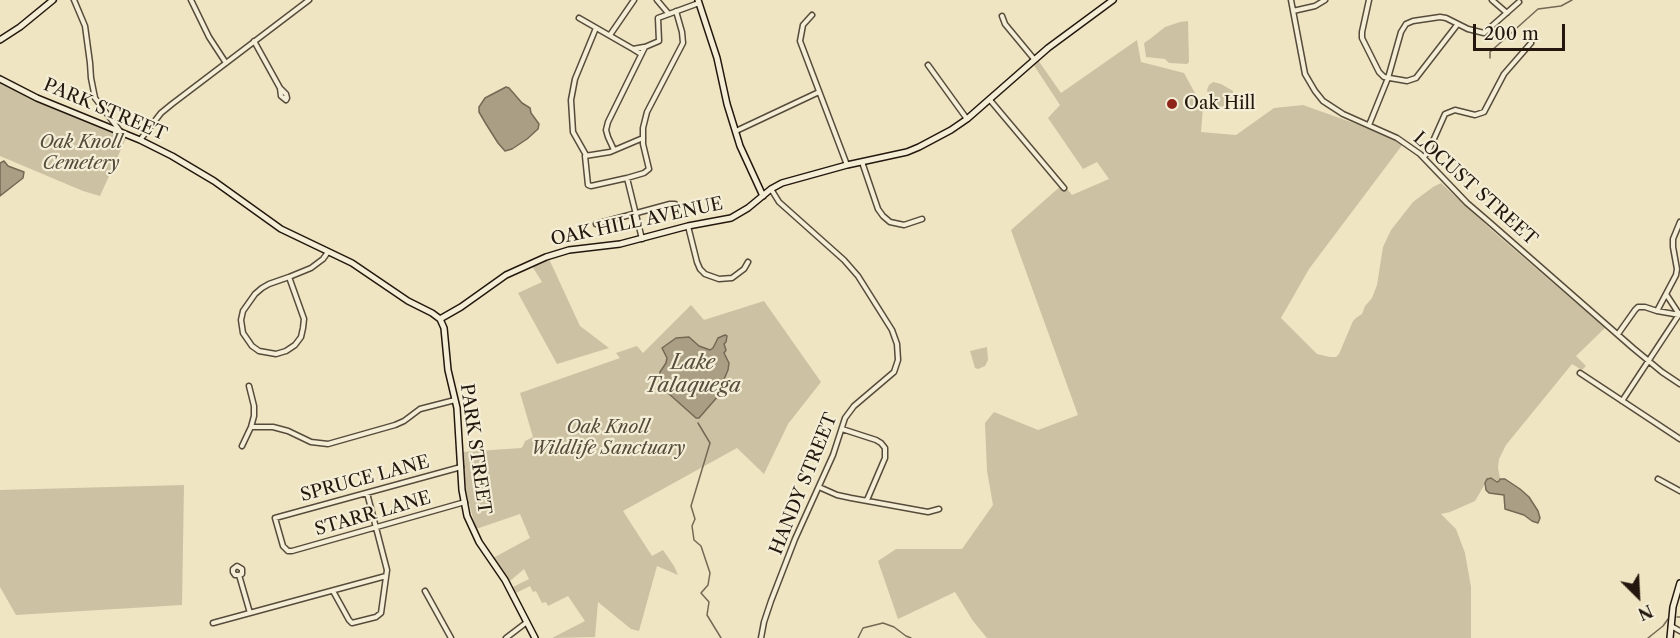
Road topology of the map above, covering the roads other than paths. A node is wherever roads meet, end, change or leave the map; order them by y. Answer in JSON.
{"nodes":[{"id":1,"x":53,"y":0,"type":"edge"},
{"id":2,"x":74,"y":0,"type":"edge"},
{"id":3,"x":191,"y":0,"type":"edge"},
{"id":4,"x":309,"y":0,"type":"edge"},
{"id":5,"x":634,"y":0,"type":"edge"},
{"id":6,"x":657,"y":0,"type":"edge"},
{"id":7,"x":1113,"y":0,"type":"edge"},
{"id":8,"x":1291,"y":0,"type":"edge"},
{"id":9,"x":1325,"y":0,"type":"edge"},
{"id":10,"x":1369,"y":0,"type":"edge"},
{"id":11,"x":1492,"y":0,"type":"edge"},
{"id":12,"x":698,"y":1,"type":"edge"},
{"id":13,"x":1518,"y":2,"type":"dead end"},
{"id":14,"x":676,"y":11,"type":"junction"},
{"id":15,"x":1293,"y":11,"type":"junction"},
{"id":16,"x":668,"y":13,"type":"junction"},
{"id":17,"x":1507,"y":13,"type":"junction"},
{"id":18,"x":812,"y":15,"type":"dead end"},
{"id":19,"x":1002,"y":16,"type":"dead end"},
{"id":20,"x":579,"y":18,"type":"dead end"},
{"id":21,"x":1457,"y":25,"type":"junction"},
{"id":22,"x":596,"y":28,"type":"junction"},
{"id":23,"x":610,"y":35,"type":"junction"},
{"id":24,"x":0,"y":40,"type":"edge"},
{"id":25,"x":254,"y":41,"type":"junction"},
{"id":26,"x":1531,"y":43,"type":"dead end"},
{"id":27,"x":645,"y":47,"type":"junction"},
{"id":28,"x":633,"y":49,"type":"junction"},
{"id":29,"x":641,"y":54,"type":"junction"},
{"id":30,"x":1034,"y":59,"type":"junction"},
{"id":31,"x":226,"y":63,"type":"junction"},
{"id":32,"x":928,"y":65,"type":"dead end"},
{"id":33,"x":1388,"y":78,"type":"junction"},
{"id":34,"x":0,"y":79,"type":"edge"},
{"id":35,"x":280,"y":88,"type":"dead end"},
{"id":36,"x":819,"y":92,"type":"junction"},
{"id":37,"x":990,"y":100,"type":"junction"},
{"id":38,"x":967,"y":119,"type":"junction"},
{"id":39,"x":1369,"y":125,"type":"junction"},
{"id":40,"x":120,"y":131,"type":"junction"},
{"id":41,"x":735,"y":132,"type":"junction"},
{"id":42,"x":643,"y":138,"type":"junction"},
{"id":43,"x":140,"y":140,"type":"junction"},
{"id":44,"x":614,"y":150,"type":"junction"},
{"id":45,"x":586,"y":155,"type":"junction"},
{"id":46,"x":1424,"y":157,"type":"junction"},
{"id":47,"x":862,"y":162,"type":"junction"},
{"id":48,"x":847,"y":165,"type":"junction"},
{"id":49,"x":627,"y":178,"type":"junction"},
{"id":50,"x":1064,"y":188,"type":"dead end"},
{"id":51,"x":771,"y":189,"type":"junction"},
{"id":52,"x":763,"y":196,"type":"junction"},
{"id":53,"x":675,"y":204,"type":"dead end"},
{"id":54,"x":636,"y":213,"type":"junction"},
{"id":55,"x":922,"y":219,"type":"dead end"},
{"id":56,"x":1680,"y":222,"type":"edge"},
{"id":57,"x":596,"y":224,"type":"dead end"},
{"id":58,"x":688,"y":226,"type":"junction"},
{"id":59,"x":642,"y":239,"type":"junction"},
{"id":60,"x":328,"y":251,"type":"junction"},
{"id":61,"x":748,"y":262,"type":"dead end"},
{"id":62,"x":289,"y":277,"type":"junction"},
{"id":63,"x":1666,"y":294,"type":"junction"},
{"id":64,"x":1658,"y":311,"type":"junction"},
{"id":65,"x":1680,"y":315,"type":"edge"},
{"id":66,"x":440,"y":319,"type":"junction"},
{"id":67,"x":1618,"y":334,"type":"junction"},
{"id":68,"x":1648,"y":361,"type":"junction"},
{"id":69,"x":1580,"y":373,"type":"dead end"},
{"id":70,"x":1680,"y":384,"type":"edge"},
{"id":71,"x":249,"y":386,"type":"dead end"},
{"id":72,"x":455,"y":400,"type":"junction"},
{"id":73,"x":1622,"y":401,"type":"junction"},
{"id":74,"x":251,"y":427,"type":"junction"},
{"id":75,"x":842,"y":429,"type":"junction"},
{"id":76,"x":1680,"y":439,"type":"edge"},
{"id":77,"x":242,"y":446,"type":"dead end"},
{"id":78,"x":461,"y":467,"type":"junction"},
{"id":79,"x":1658,"y":479,"type":"dead end"},
{"id":80,"x":819,"y":487,"type":"junction"},
{"id":81,"x":1680,"y":491,"type":"edge"},
{"id":82,"x":367,"y":493,"type":"junction"},
{"id":83,"x":867,"y":500,"type":"junction"},
{"id":84,"x":465,"y":502,"type":"junction"},
{"id":85,"x":939,"y":509,"type":"dead end"},
{"id":86,"x":376,"y":527,"type":"junction"},
{"id":87,"x":288,"y":551,"type":"joint"},
{"id":88,"x":239,"y":576,"type":"dead end"},
{"id":89,"x":386,"y":576,"type":"junction"},
{"id":90,"x":1680,"y":583,"type":"edge"},
{"id":91,"x":333,"y":591,"type":"junction"},
{"id":92,"x":425,"y":591,"type":"dead end"},
{"id":93,"x":250,"y":613,"type":"junction"},
{"id":94,"x":528,"y":622,"type":"junction"},
{"id":95,"x":213,"y":623,"type":"dead end"},
{"id":96,"x":1671,"y":626,"type":"junction"},
{"id":97,"x":1680,"y":631,"type":"edge"},
{"id":98,"x":451,"y":638,"type":"edge"},
{"id":99,"x":506,"y":638,"type":"edge"},
{"id":100,"x":535,"y":638,"type":"edge"},
{"id":101,"x":761,"y":638,"type":"edge"},
{"id":102,"x":1670,"y":638,"type":"edge"}],
"edges":[{"from":1,"to":24,"type":"main road"},
{"from":2,"to":40,"type":"street"},
{"from":3,"to":31,"type":"street"},
{"from":4,"to":25,"type":"street"},
{"from":5,"to":23,"type":"street"},
{"from":6,"to":16,"type":"street"},
{"from":7,"to":30,"type":"main road","name":"OAK HILL AVENUE"},
{"from":8,"to":15,"type":"street","name":"LOCUST STREET"},
{"from":9,"to":15,"type":"street"},
{"from":10,"to":33,"type":"street"},
{"from":11,"to":17,"type":"street"},
{"from":12,"to":14,"type":"street"},
{"from":12,"to":41,"type":"main road"},
{"from":13,"to":17,"type":"street"},
{"from":14,"to":16,"type":"street"},
{"from":14,"to":42,"type":"street"},
{"from":15,"to":39,"type":"street","name":"LOCUST STREET"},
{"from":16,"to":27,"type":"street"},
{"from":17,"to":21,"type":"street"},
{"from":18,"to":36,"type":"street"},
{"from":19,"to":30,"type":"street"},
{"from":20,"to":22,"type":"street"},
{"from":21,"to":33,"type":"street"},
{"from":21,"to":33,"type":"street"},
{"from":22,"to":23,"type":"street"},
{"from":22,"to":45,"type":"street"},
{"from":23,"to":28,"type":"street"},
{"from":25,"to":31,"type":"street"},
{"from":25,"to":35,"type":"street"},
{"from":26,"to":46,"type":"street"},
{"from":27,"to":28,"type":"street"},
{"from":27,"to":29,"type":"street"},
{"from":28,"to":29,"type":"street"},
{"from":29,"to":44,"type":"street"},
{"from":30,"to":37,"type":"main road","name":"OAK HILL AVENUE"},
{"from":31,"to":43,"type":"street"},
{"from":32,"to":38,"type":"street"},
{"from":33,"to":39,"type":"street"},
{"from":34,"to":40,"type":"main road","name":"PARK STREET"},
{"from":36,"to":41,"type":"street"},
{"from":36,"to":48,"type":"street"},
{"from":37,"to":38,"type":"main road","name":"OAK HILL AVENUE"},
{"from":37,"to":50,"type":"street"},
{"from":38,"to":47,"type":"main road","name":"OAK HILL AVENUE"},
{"from":39,"to":46,"type":"street","name":"LOCUST STREET"},
{"from":40,"to":43,"type":"main road","name":"PARK STREET"},
{"from":41,"to":52,"type":"main road"},
{"from":42,"to":44,"type":"street"},
{"from":42,"to":49,"type":"street"},
{"from":43,"to":60,"type":"main road","name":"PARK STREET"},
{"from":44,"to":45,"type":"street"},
{"from":45,"to":49,"type":"street"},
{"from":46,"to":67,"type":"street","name":"LOCUST STREET"},
{"from":47,"to":48,"type":"main road","name":"OAK HILL AVENUE"},
{"from":47,"to":55,"type":"street"},
{"from":48,"to":51,"type":"main road","name":"OAK HILL AVENUE"},
{"from":49,"to":54,"type":"street"},
{"from":51,"to":52,"type":"main road","name":"OAK HILL AVENUE"},
{"from":51,"to":75,"type":"street","name":"HANDY STREET"},
{"from":52,"to":58,"type":"main road","name":"OAK HILL AVENUE"},
{"from":53,"to":54,"type":"street"},
{"from":54,"to":57,"type":"street"},
{"from":54,"to":59,"type":"street"},
{"from":56,"to":63,"type":"street"},
{"from":58,"to":59,"type":"main road","name":"OAK HILL AVENUE"},
{"from":58,"to":61,"type":"street"},
{"from":59,"to":66,"type":"main road","name":"OAK HILL AVENUE"},
{"from":60,"to":62,"type":"street"},
{"from":60,"to":66,"type":"main road"},
{"from":62,"to":62,"type":"street"},
{"from":63,"to":64,"type":"street"},
{"from":63,"to":65,"type":"street"},
{"from":64,"to":65,"type":"street"},
{"from":64,"to":67,"type":"street"},
{"from":65,"to":68,"type":"street"},
{"from":66,"to":72,"type":"main road","name":"PARK STREET"},
{"from":67,"to":68,"type":"street","name":"LOCUST STREET"},
{"from":68,"to":70,"type":"street","name":"LOCUST STREET"},
{"from":68,"to":73,"type":"street"},
{"from":69,"to":73,"type":"street"},
{"from":71,"to":74,"type":"street"},
{"from":72,"to":74,"type":"street"},
{"from":72,"to":78,"type":"main road","name":"PARK STREET"},
{"from":73,"to":76,"type":"street"},
{"from":74,"to":77,"type":"street"},
{"from":75,"to":80,"type":"street","name":"HANDY STREET"},
{"from":75,"to":83,"type":"street"},
{"from":78,"to":82,"type":"street","name":"SPRUCE LANE"},
{"from":78,"to":84,"type":"main road","name":"PARK STREET"},
{"from":79,"to":81,"type":"street"},
{"from":80,"to":83,"type":"street"},
{"from":80,"to":101,"type":"street","name":"HANDY STREET"},
{"from":82,"to":86,"type":"street"},
{"from":82,"to":87,"type":"street","name":"SPRUCE LANE"},
{"from":83,"to":85,"type":"street"},
{"from":84,"to":86,"type":"street","name":"STARR LANE"},
{"from":84,"to":94,"type":"main road","name":"PARK STREET"},
{"from":86,"to":87,"type":"street","name":"STARR LANE"},
{"from":86,"to":89,"type":"street"},
{"from":88,"to":93,"type":"street"},
{"from":89,"to":91,"type":"street"},
{"from":89,"to":91,"type":"street"},
{"from":90,"to":96,"type":"main road"},
{"from":91,"to":93,"type":"street"},
{"from":92,"to":98,"type":"street"},
{"from":93,"to":95,"type":"street"},
{"from":94,"to":99,"type":"street"},
{"from":94,"to":100,"type":"main road","name":"PARK STREET"},
{"from":96,"to":97,"type":"street"},
{"from":96,"to":102,"type":"main road"}]}
